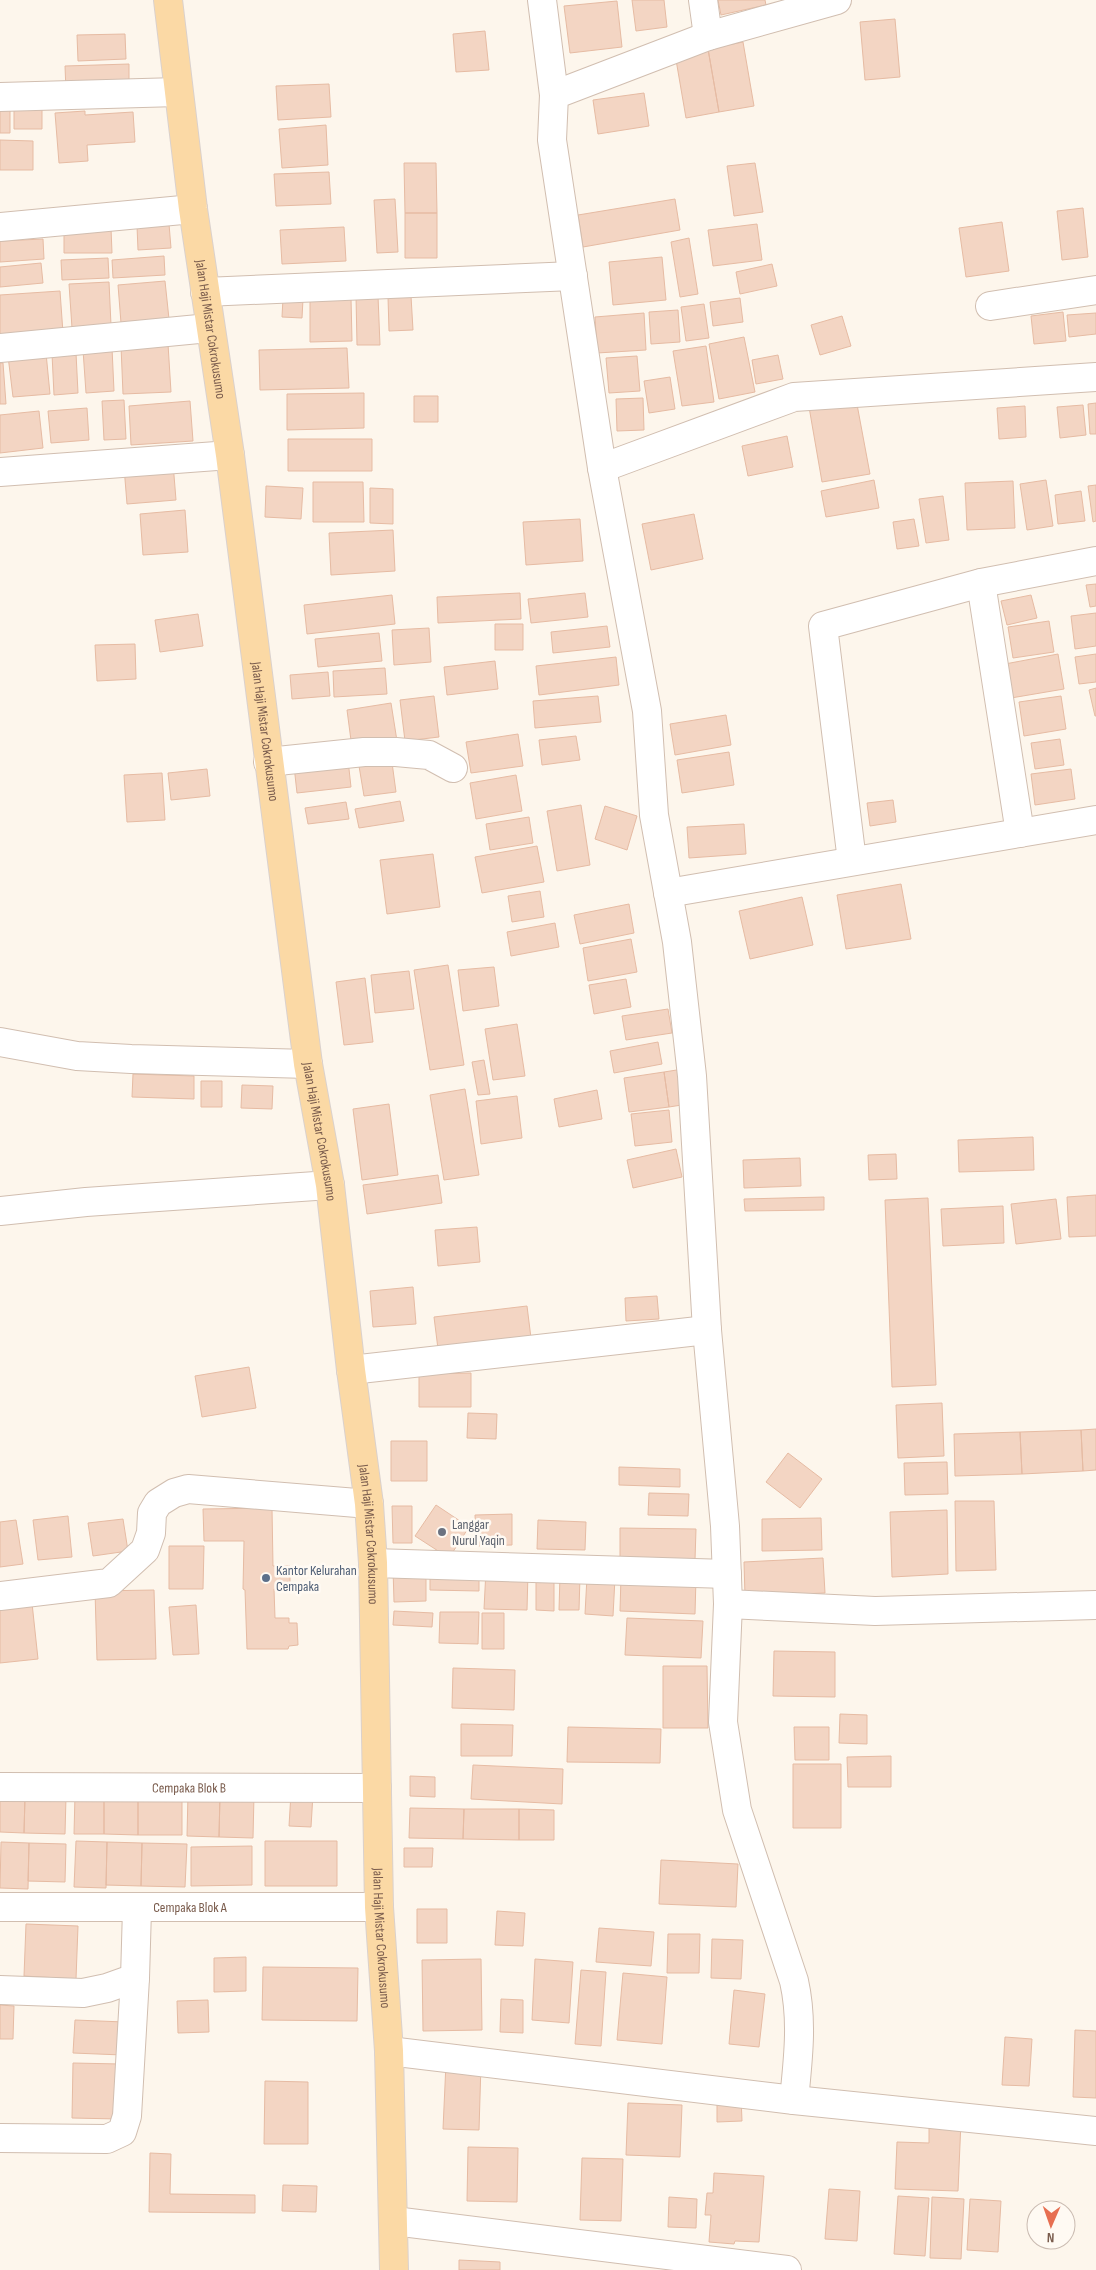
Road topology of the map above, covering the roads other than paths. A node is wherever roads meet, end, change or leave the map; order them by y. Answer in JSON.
{"nodes":[{"id":1,"x":168,"y":0,"type":"edge"},
{"id":2,"x":542,"y":0,"type":"edge"},
{"id":3,"x":703,"y":0,"type":"edge"},
{"id":4,"x":837,"y":0,"type":"edge"},
{"id":5,"x":708,"y":36,"type":"junction"},
{"id":6,"x":178,"y":92,"type":"junction"},
{"id":7,"x":554,"y":95,"type":"junction"},
{"id":8,"x":0,"y":97,"type":"edge"},
{"id":9,"x":193,"y":209,"type":"junction"},
{"id":10,"x":0,"y":227,"type":"edge"},
{"id":11,"x":573,"y":276,"type":"junction"},
{"id":12,"x":1096,"y":290,"type":"edge"},
{"id":13,"x":204,"y":292,"type":"junction"},
{"id":14,"x":990,"y":306,"type":"dead end"},
{"id":15,"x":210,"y":328,"type":"junction"},
{"id":16,"x":0,"y":348,"type":"edge"},
{"id":17,"x":1096,"y":377,"type":"edge"},
{"id":18,"x":230,"y":455,"type":"junction"},
{"id":19,"x":602,"y":468,"type":"junction"},
{"id":20,"x":0,"y":472,"type":"edge"},
{"id":21,"x":1096,"y":561,"type":"edge"},
{"id":22,"x":982,"y":583,"type":"junction"},
{"id":23,"x":268,"y":762,"type":"junction"},
{"id":24,"x":453,"y":768,"type":"dead end"},
{"id":25,"x":1096,"y":820,"type":"edge"},
{"id":26,"x":1020,"y":833,"type":"junction"},
{"id":27,"x":852,"y":861,"type":"junction"},
{"id":28,"x":668,"y":893,"type":"junction"},
{"id":29,"x":0,"y":1042,"type":"edge"},
{"id":30,"x":308,"y":1064,"type":"junction"},
{"id":31,"x":330,"y":1184,"type":"junction"},
{"id":32,"x":0,"y":1211,"type":"edge"},
{"id":33,"x":707,"y":1330,"type":"junction"},
{"id":34,"x":351,"y":1370,"type":"junction"},
{"id":35,"x":369,"y":1504,"type":"junction"},
{"id":36,"x":373,"y":1563,"type":"junction"},
{"id":37,"x":727,"y":1574,"type":"junction"},
{"id":38,"x":0,"y":1596,"type":"edge"},
{"id":39,"x":728,"y":1604,"type":"junction"},
{"id":40,"x":1096,"y":1605,"type":"edge"},
{"id":41,"x":0,"y":1787,"type":"edge"},
{"id":42,"x":377,"y":1788,"type":"junction"},
{"id":43,"x":380,"y":1907,"type":"junction"},
{"id":44,"x":0,"y":1908,"type":"edge"},
{"id":45,"x":137,"y":1909,"type":"junction"},
{"id":46,"x":135,"y":1978,"type":"junction"},
{"id":47,"x":0,"y":1990,"type":"edge"},
{"id":48,"x":389,"y":2051,"type":"junction"},
{"id":49,"x":794,"y":2100,"type":"junction"},
{"id":50,"x":1096,"y":2131,"type":"edge"},
{"id":51,"x":0,"y":2138,"type":"edge"},
{"id":52,"x":394,"y":2221,"type":"junction"},
{"id":53,"x":394,"y":2270,"type":"edge"},
{"id":54,"x":787,"y":2270,"type":"edge"}],
"edges":[{"from":1,"to":6,"type":"main road","name":"Jalan Haji Mistar Cokrokusumo"},
{"from":2,"to":7,"type":"street"},
{"from":3,"to":5,"type":"street"},
{"from":4,"to":5,"type":"street"},
{"from":5,"to":7,"type":"street"},
{"from":6,"to":8,"type":"street"},
{"from":6,"to":9,"type":"main road","name":"Jalan Haji Mistar Cokrokusumo"},
{"from":7,"to":11,"type":"street"},
{"from":9,"to":10,"type":"street"},
{"from":9,"to":13,"type":"main road","name":"Jalan Haji Mistar Cokrokusumo"},
{"from":11,"to":13,"type":"street"},
{"from":11,"to":19,"type":"street"},
{"from":12,"to":14,"type":"street"},
{"from":13,"to":15,"type":"main road","name":"Jalan Haji Mistar Cokrokusumo"},
{"from":15,"to":16,"type":"street"},
{"from":15,"to":18,"type":"main road","name":"Jalan Haji Mistar Cokrokusumo"},
{"from":17,"to":19,"type":"street"},
{"from":18,"to":20,"type":"street"},
{"from":18,"to":23,"type":"main road","name":"Jalan Haji Mistar Cokrokusumo"},
{"from":19,"to":28,"type":"street"},
{"from":21,"to":22,"type":"street"},
{"from":22,"to":26,"type":"street"},
{"from":22,"to":27,"type":"street"},
{"from":23,"to":24,"type":"street"},
{"from":23,"to":30,"type":"main road","name":"Jalan Haji Mistar Cokrokusumo"},
{"from":25,"to":26,"type":"street"},
{"from":26,"to":27,"type":"street"},
{"from":27,"to":28,"type":"street"},
{"from":28,"to":33,"type":"street"},
{"from":29,"to":30,"type":"street"},
{"from":30,"to":31,"type":"main road","name":"Jalan Haji Mistar Cokrokusumo"},
{"from":31,"to":32,"type":"street"},
{"from":31,"to":34,"type":"main road","name":"Jalan Haji Mistar Cokrokusumo"},
{"from":33,"to":34,"type":"street"},
{"from":33,"to":37,"type":"street"},
{"from":34,"to":35,"type":"main road","name":"Jalan Haji Mistar Cokrokusumo"},
{"from":35,"to":36,"type":"main road","name":"Jalan Haji Mistar Cokrokusumo"},
{"from":35,"to":38,"type":"street"},
{"from":36,"to":37,"type":"street"},
{"from":36,"to":42,"type":"main road","name":"Jalan Haji Mistar Cokrokusumo"},
{"from":37,"to":39,"type":"street"},
{"from":39,"to":40,"type":"street"},
{"from":39,"to":49,"type":"street"},
{"from":41,"to":42,"type":"street","name":"Cempaka Blok B"},
{"from":42,"to":43,"type":"main road","name":"Jalan Haji Mistar Cokrokusumo"},
{"from":43,"to":45,"type":"street","name":"Cempaka Blok A"},
{"from":43,"to":48,"type":"main road","name":"Jalan Haji Mistar Cokrokusumo"},
{"from":44,"to":45,"type":"street","name":"Cempaka Blok A"},
{"from":45,"to":46,"type":"street"},
{"from":46,"to":47,"type":"street"},
{"from":46,"to":51,"type":"street"},
{"from":48,"to":49,"type":"street"},
{"from":48,"to":52,"type":"main road","name":"Jalan Haji Mistar Cokrokusumo"},
{"from":49,"to":50,"type":"street"},
{"from":52,"to":53,"type":"main road","name":"Jalan Haji Mistar Cokrokusumo"},
{"from":52,"to":54,"type":"street"}]}
